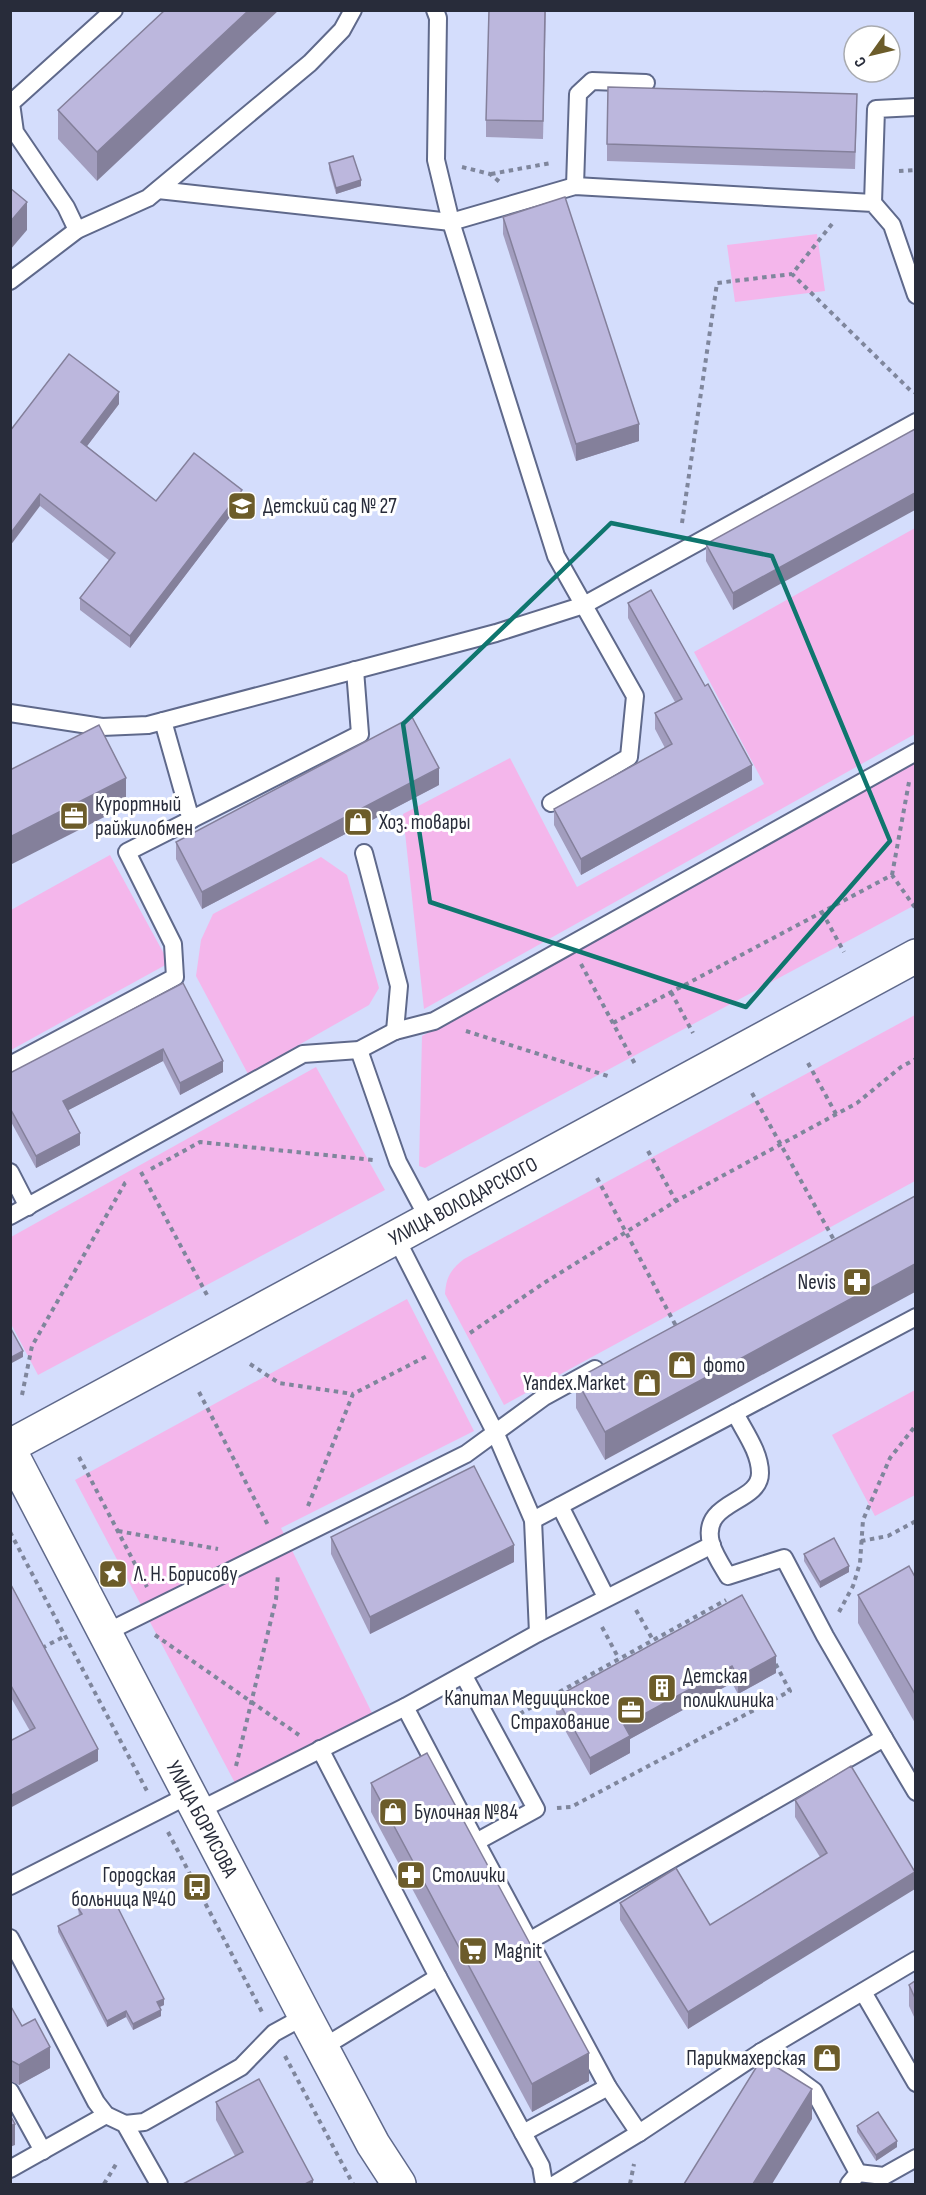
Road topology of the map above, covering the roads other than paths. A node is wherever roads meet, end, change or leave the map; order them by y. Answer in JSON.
{"nodes":[{"id":1,"x":114,"y":10,"type":"edge"},
{"id":2,"x":353,"y":10,"type":"edge"},
{"id":3,"x":435,"y":10,"type":"edge"},
{"id":4,"x":646,"y":83,"type":"dead end"},
{"id":5,"x":915,"y":107,"type":"edge"},
{"id":6,"x":575,"y":186,"type":"junction"},
{"id":7,"x":158,"y":190,"type":"junction"},
{"id":8,"x":873,"y":203,"type":"junction"},
{"id":9,"x":450,"y":222,"type":"junction"},
{"id":10,"x":77,"y":230,"type":"junction"},
{"id":11,"x":10,"y":281,"type":"edge"},
{"id":12,"x":915,"y":295,"type":"edge"},
{"id":13,"x":915,"y":422,"type":"edge"},
{"id":14,"x":584,"y":605,"type":"junction"},
{"id":15,"x":355,"y":670,"type":"junction"},
{"id":16,"x":10,"y":713,"type":"edge"},
{"id":17,"x":163,"y":720,"type":"junction"},
{"id":18,"x":102,"y":727,"type":"junction"},
{"id":19,"x":81,"y":738,"type":"edge"},
{"id":20,"x":915,"y":752,"type":"edge"},
{"id":21,"x":551,"y":803,"type":"dead end"},
{"id":22,"x":191,"y":820,"type":"junction"},
{"id":23,"x":364,"y":853,"type":"dead end"},
{"id":24,"x":915,"y":956,"type":"edge"},
{"id":25,"x":395,"y":1031,"type":"junction"},
{"id":26,"x":358,"y":1050,"type":"junction"},
{"id":27,"x":10,"y":1065,"type":"edge"},
{"id":28,"x":10,"y":1172,"type":"edge"},
{"id":29,"x":28,"y":1207,"type":"junction"},
{"id":30,"x":10,"y":1216,"type":"edge"},
{"id":31,"x":429,"y":1220,"type":"junction"},
{"id":32,"x":396,"y":1238,"type":"junction"},
{"id":33,"x":915,"y":1317,"type":"edge"},
{"id":34,"x":605,"y":1364,"type":"edge"},
{"id":35,"x":735,"y":1413,"type":"junction"},
{"id":36,"x":495,"y":1432,"type":"junction"},
{"id":37,"x":10,"y":1446,"type":"edge"},
{"id":38,"x":10,"y":1450,"type":"edge"},
{"id":39,"x":560,"y":1506,"type":"junction"},
{"id":40,"x":533,"y":1520,"type":"junction"},
{"id":41,"x":712,"y":1545,"type":"junction"},
{"id":42,"x":606,"y":1597,"type":"junction"},
{"id":43,"x":105,"y":1633,"type":"junction"},
{"id":44,"x":538,"y":1633,"type":"junction"},
{"id":45,"x":464,"y":1676,"type":"junction"},
{"id":46,"x":405,"y":1707,"type":"junction"},
{"id":47,"x":884,"y":1738,"type":"junction"},
{"id":48,"x":320,"y":1749,"type":"junction"},
{"id":49,"x":915,"y":1792,"type":"edge"},
{"id":50,"x":194,"y":1803,"type":"junction"},
{"id":51,"x":476,"y":1842,"type":"junction"},
{"id":52,"x":10,"y":1886,"type":"edge"},
{"id":53,"x":10,"y":1938,"type":"edge"},
{"id":54,"x":529,"y":1941,"type":"junction"},
{"id":55,"x":915,"y":1960,"type":"edge"},
{"id":56,"x":438,"y":1977,"type":"junction"},
{"id":57,"x":863,"y":1992,"type":"junction"},
{"id":58,"x":305,"y":2016,"type":"junction"},
{"id":59,"x":322,"y":2048,"type":"junction"},
{"id":60,"x":761,"y":2052,"type":"junction"},
{"id":61,"x":915,"y":2083,"type":"edge"},
{"id":62,"x":608,"y":2086,"type":"junction"},
{"id":63,"x":10,"y":2091,"type":"edge"},
{"id":64,"x":106,"y":2115,"type":"junction"},
{"id":65,"x":124,"y":2124,"type":"junction"},
{"id":66,"x":523,"y":2133,"type":"junction"},
{"id":67,"x":639,"y":2133,"type":"junction"},
{"id":68,"x":43,"y":2151,"type":"junction"},
{"id":69,"x":915,"y":2158,"type":"edge"},
{"id":70,"x":10,"y":2169,"type":"edge"},
{"id":71,"x":853,"y":2179,"type":"edge"},
{"id":72,"x":159,"y":2184,"type":"edge"},
{"id":73,"x":399,"y":2184,"type":"edge"},
{"id":74,"x":544,"y":2184,"type":"edge"},
{"id":75,"x":555,"y":2184,"type":"edge"}],
"edges":[{"from":1,"to":10,"type":"lane"},
{"from":2,"to":7,"type":"lane"},
{"from":3,"to":9,"type":"lane"},
{"from":4,"to":6,"type":"lane"},
{"from":5,"to":8,"type":"lane"},
{"from":6,"to":8,"type":"lane"},
{"from":6,"to":9,"type":"lane"},
{"from":7,"to":9,"type":"lane"},
{"from":7,"to":10,"type":"lane"},
{"from":8,"to":12,"type":"lane"},
{"from":9,"to":14,"type":"lane"},
{"from":10,"to":11,"type":"lane"},
{"from":13,"to":14,"type":"lane"},
{"from":14,"to":15,"type":"lane"},
{"from":14,"to":21,"type":"lane"},
{"from":15,"to":17,"type":"lane"},
{"from":15,"to":22,"type":"lane"},
{"from":16,"to":18,"type":"lane"},
{"from":17,"to":18,"type":"lane"},
{"from":17,"to":22,"type":"lane"},
{"from":18,"to":19,"type":"lane"},
{"from":20,"to":25,"type":"lane"},
{"from":22,"to":27,"type":"lane"},
{"from":23,"to":25,"type":"lane"},
{"from":24,"to":31,"type":"main road","name":"УЛИЦА ВОЛОДАРСКОГО"},
{"from":25,"to":26,"type":"lane"},
{"from":26,"to":29,"type":"lane"},
{"from":26,"to":31,"type":"lane"},
{"from":28,"to":29,"type":"lane"},
{"from":29,"to":30,"type":"lane"},
{"from":31,"to":32,"type":"main road","name":"УЛИЦА ВОЛОДАРСКОГО"},
{"from":32,"to":36,"type":"lane"},
{"from":32,"to":37,"type":"main road","name":"УЛИЦА ВОЛОДАРСКОГО"},
{"from":33,"to":35,"type":"lane"},
{"from":34,"to":36,"type":"lane"},
{"from":35,"to":39,"type":"lane"},
{"from":35,"to":41,"type":"lane"},
{"from":36,"to":40,"type":"lane"},
{"from":36,"to":43,"type":"lane"},
{"from":38,"to":43,"type":"main road","name":"УЛИЦА БОРИСОВА"},
{"from":39,"to":40,"type":"lane"},
{"from":39,"to":42,"type":"lane"},
{"from":40,"to":44,"type":"lane"},
{"from":41,"to":42,"type":"lane"},
{"from":41,"to":47,"type":"lane"},
{"from":42,"to":44,"type":"lane"},
{"from":43,"to":50,"type":"main road","name":"УЛИЦА БОРИСОВА"},
{"from":44,"to":45,"type":"lane"},
{"from":45,"to":46,"type":"lane"},
{"from":45,"to":51,"type":"lane"},
{"from":46,"to":48,"type":"lane"},
{"from":46,"to":51,"type":"lane"},
{"from":47,"to":49,"type":"lane"},
{"from":47,"to":54,"type":"lane"},
{"from":48,"to":50,"type":"lane"},
{"from":48,"to":56,"type":"lane"},
{"from":50,"to":52,"type":"lane"},
{"from":50,"to":58,"type":"main road","name":"УЛИЦА БОРИСОВА"},
{"from":51,"to":54,"type":"lane"},
{"from":53,"to":64,"type":"lane"},
{"from":54,"to":62,"type":"lane"},
{"from":55,"to":57,"type":"lane"},
{"from":56,"to":59,"type":"lane"},
{"from":56,"to":66,"type":"lane"},
{"from":57,"to":60,"type":"lane"},
{"from":57,"to":61,"type":"lane"},
{"from":58,"to":59,"type":"main road","name":"УЛИЦА БОРИСОВА"},
{"from":58,"to":65,"type":"lane"},
{"from":59,"to":73,"type":"main road","name":"УЛИЦА БОРИСОВА"},
{"from":60,"to":67,"type":"lane"},
{"from":60,"to":71,"type":"lane"},
{"from":62,"to":66,"type":"lane"},
{"from":62,"to":67,"type":"lane"},
{"from":63,"to":68,"type":"lane"},
{"from":64,"to":65,"type":"lane"},
{"from":64,"to":68,"type":"lane"},
{"from":65,"to":72,"type":"lane"},
{"from":66,"to":74,"type":"lane"},
{"from":67,"to":75,"type":"lane"},
{"from":68,"to":70,"type":"lane"},
{"from":69,"to":71,"type":"lane"}]}
